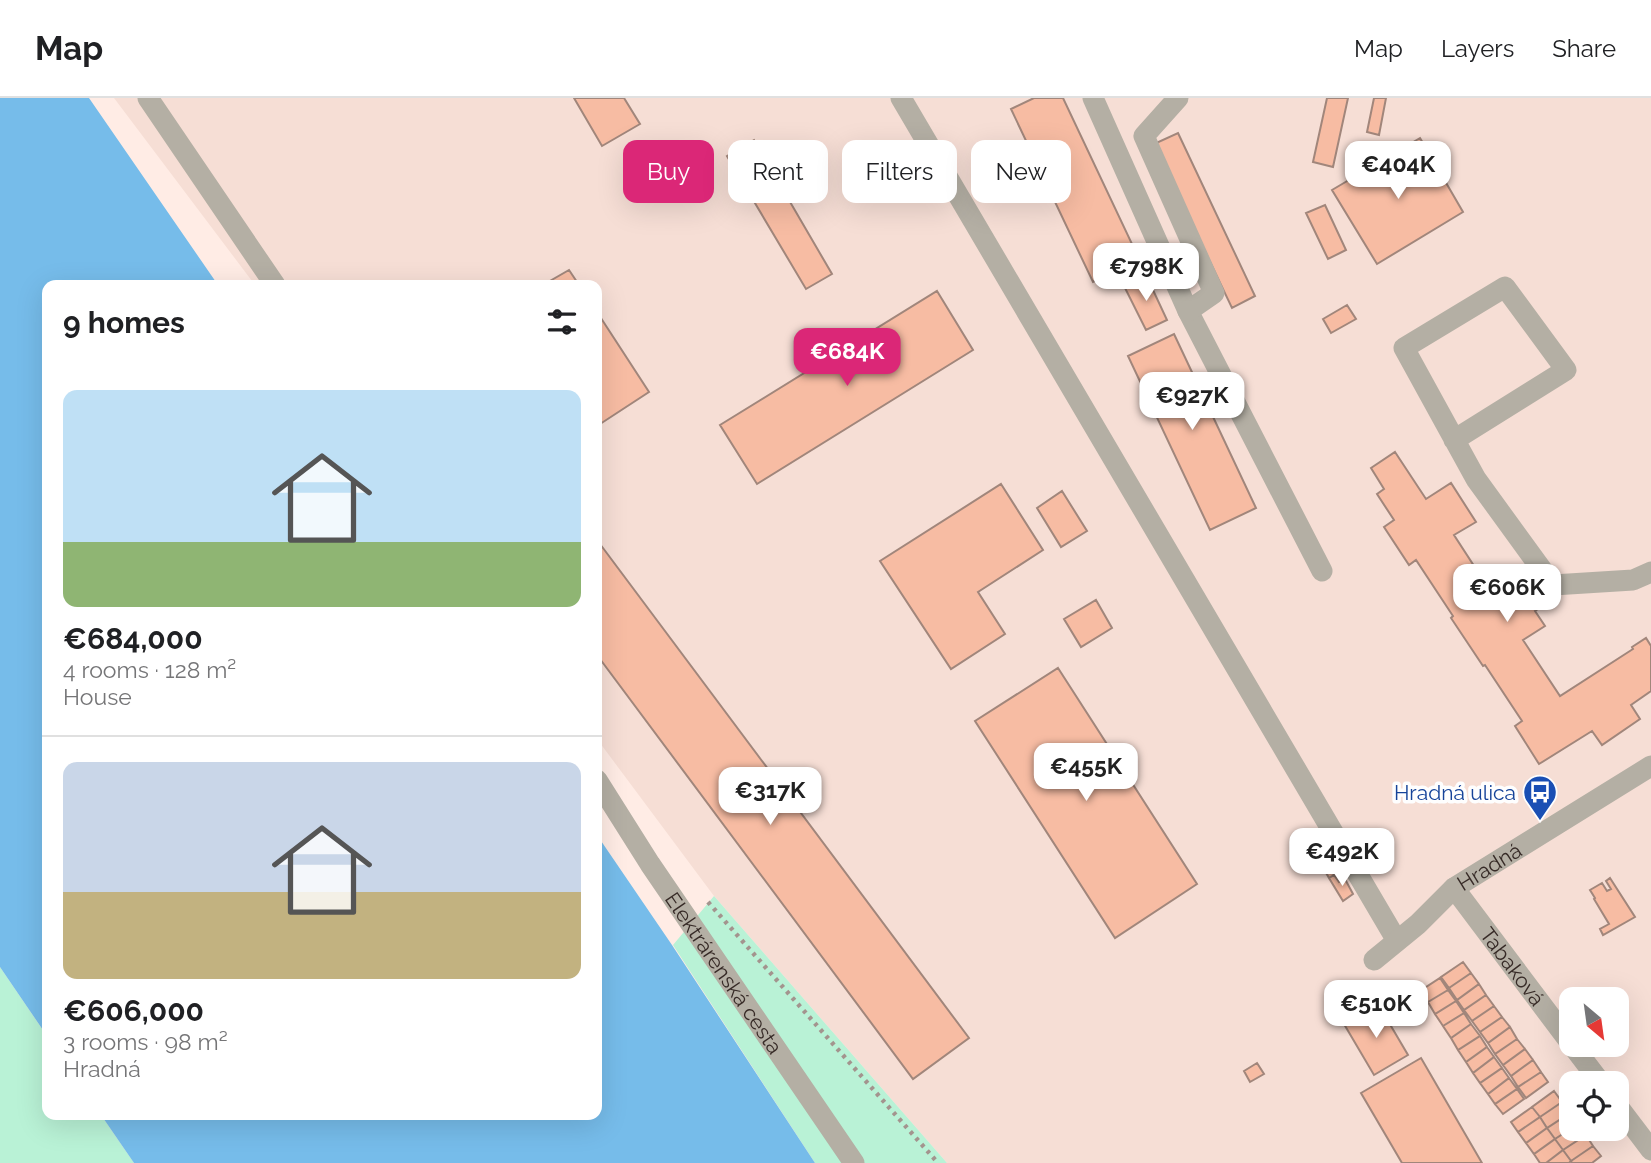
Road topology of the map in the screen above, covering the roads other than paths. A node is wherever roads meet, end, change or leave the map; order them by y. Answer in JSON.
{"nodes":[{"id":1,"x":148,"y":98,"type":"edge"},
{"id":2,"x":901,"y":98,"type":"edge"},
{"id":3,"x":1093,"y":98,"type":"edge"},
{"id":4,"x":1178,"y":98,"type":"edge"},
{"id":5,"x":272,"y":280,"type":"edge"},
{"id":6,"x":1188,"y":311,"type":"junction"},
{"id":7,"x":1454,"y":440,"type":"junction"},
{"id":8,"x":1322,"y":571,"type":"dead end"},
{"id":9,"x":1651,"y":572,"type":"edge"},
{"id":10,"x":1651,"y":766,"type":"edge"},
{"id":11,"x":602,"y":788,"type":"edge"},
{"id":12,"x":1454,"y":888,"type":"junction"},
{"id":13,"x":1397,"y":941,"type":"junction"},
{"id":14,"x":1374,"y":960,"type":"dead end"},
{"id":15,"x":1559,"y":1028,"type":"edge"},
{"id":16,"x":1581,"y":1057,"type":"edge"},
{"id":17,"x":1592,"y":1071,"type":"edge"},
{"id":18,"x":1629,"y":1121,"type":"edge"},
{"id":19,"x":1651,"y":1150,"type":"edge"},
{"id":20,"x":853,"y":1163,"type":"edge"}],
"edges":[{"from":1,"to":5,"type":"street"},
{"from":2,"to":13,"type":"street"},
{"from":3,"to":6,"type":"street"},
{"from":4,"to":6,"type":"street"},
{"from":6,"to":8,"type":"street"},
{"from":7,"to":7,"type":"street"},
{"from":7,"to":9,"type":"street"},
{"from":10,"to":12,"type":"street","name":"Hradná"},
{"from":11,"to":20,"type":"street","name":"Elektrárenská cesta"},
{"from":12,"to":13,"type":"street","name":"Hradná"},
{"from":12,"to":15,"type":"street","name":"Tabaková"},
{"from":13,"to":14,"type":"street","name":"Hradná"},
{"from":16,"to":17,"type":"street","name":"Tabaková"},
{"from":18,"to":19,"type":"street"}]}
